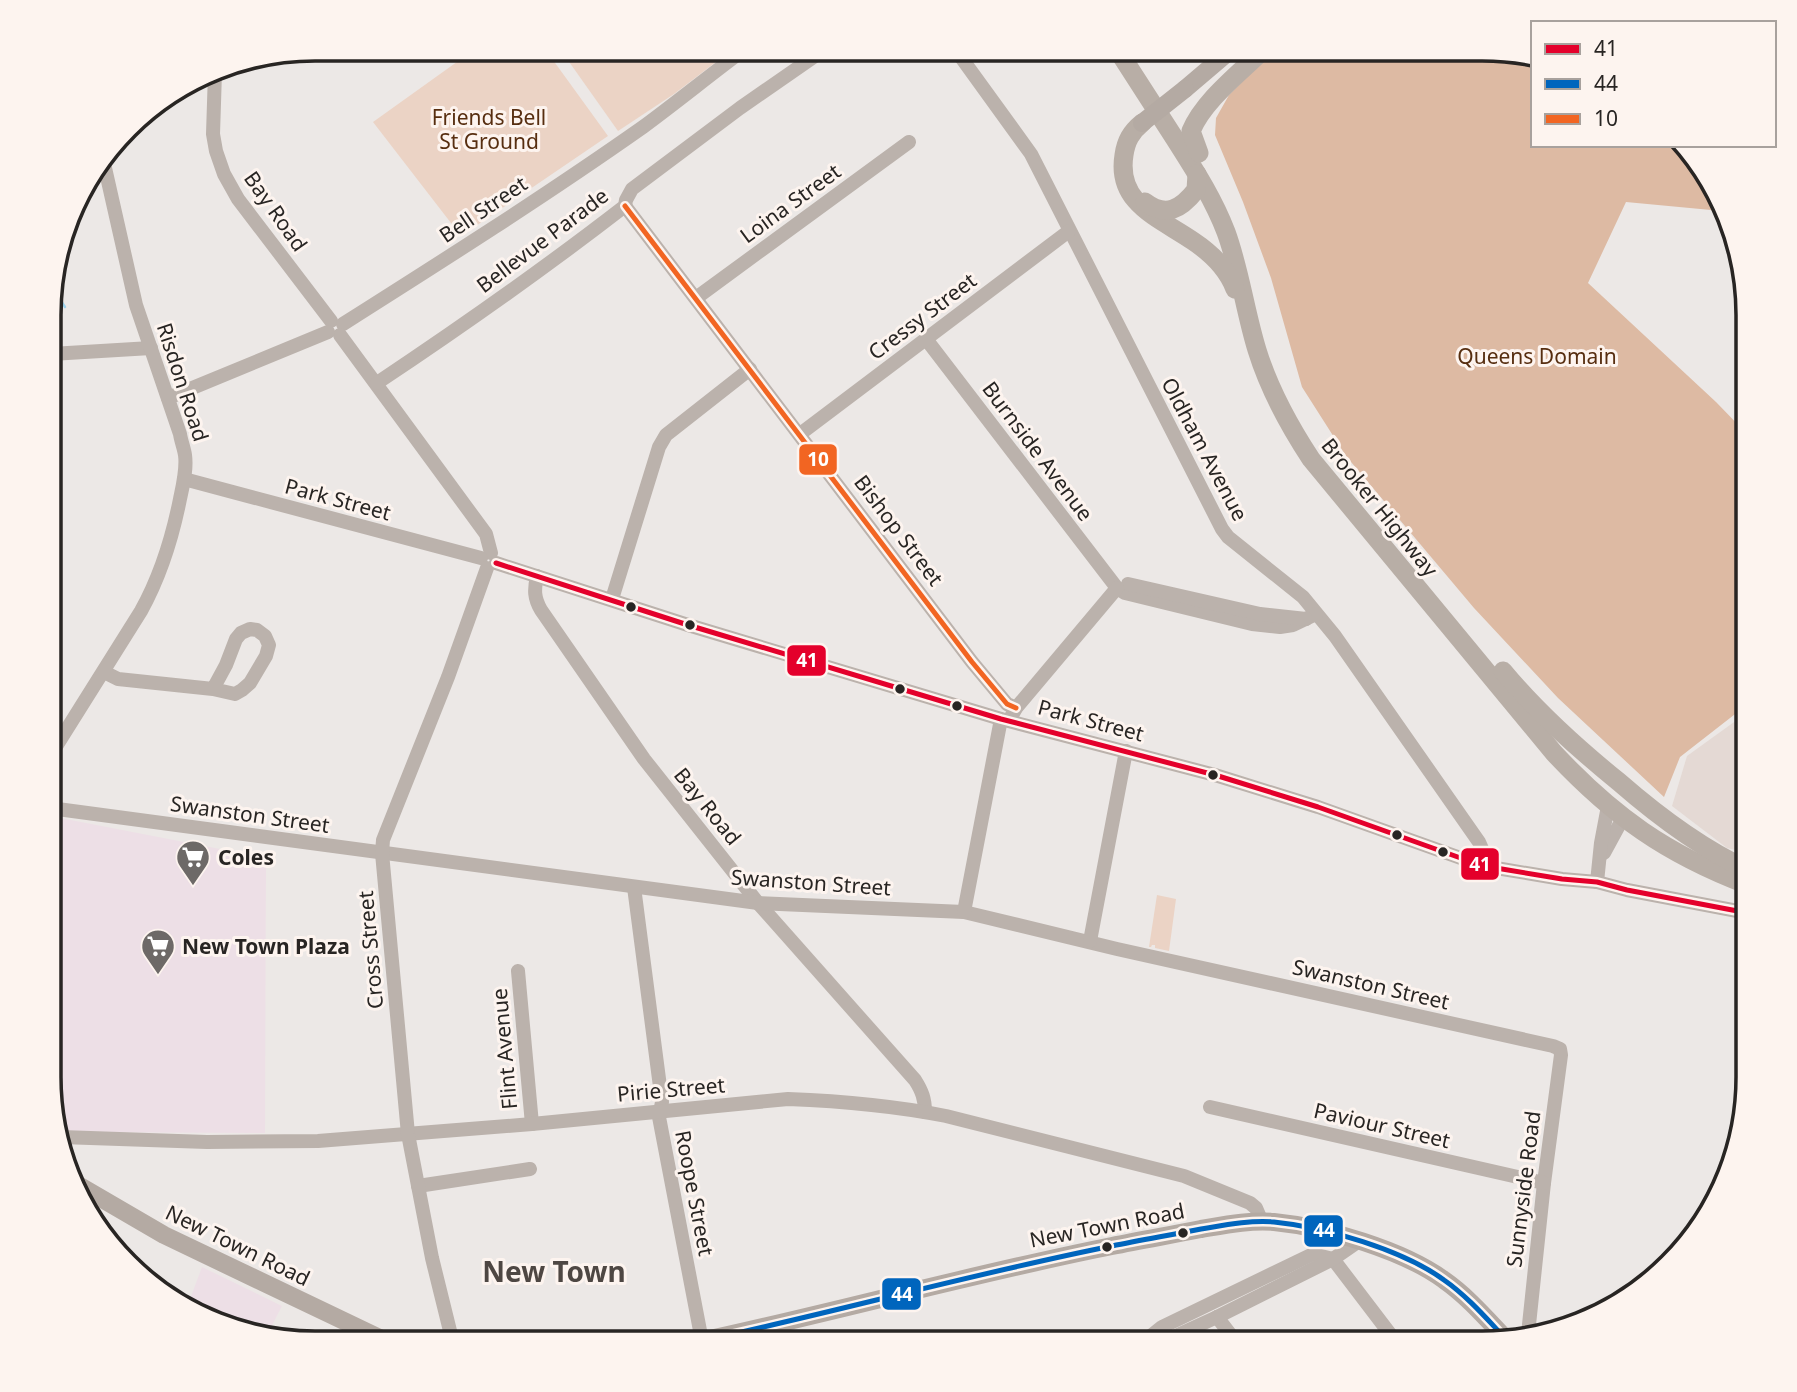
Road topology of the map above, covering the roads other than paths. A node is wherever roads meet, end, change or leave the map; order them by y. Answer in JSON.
{"nodes":[{"id":1,"x":729,"y":61,"type":"edge"},
{"id":2,"x":808,"y":61,"type":"edge"},
{"id":3,"x":964,"y":61,"type":"edge"},
{"id":4,"x":1125,"y":61,"type":"edge"},
{"id":5,"x":1140,"y":61,"type":"edge"},
{"id":6,"x":1218,"y":61,"type":"edge"},
{"id":7,"x":1253,"y":61,"type":"edge"},
{"id":8,"x":215,"y":82,"type":"edge"},
{"id":9,"x":1142,"y":123,"type":"junction"},
{"id":10,"x":909,"y":142,"type":"dead end"},
{"id":11,"x":1199,"y":153,"type":"junction"},
{"id":12,"x":106,"y":172,"type":"edge"},
{"id":13,"x":1197,"y":174,"type":"junction"},
{"id":14,"x":625,"y":206,"type":"junction"},
{"id":15,"x":1069,"y":231,"type":"junction"},
{"id":16,"x":696,"y":298,"type":"junction"},
{"id":17,"x":336,"y":328,"type":"junction"},
{"id":18,"x":1252,"y":331,"type":"junction"},
{"id":19,"x":926,"y":340,"type":"junction"},
{"id":20,"x":151,"y":348,"type":"junction"},
{"id":21,"x":61,"y":353,"type":"edge"},
{"id":22,"x":750,"y":369,"type":"junction"},
{"id":23,"x":377,"y":383,"type":"junction"},
{"id":24,"x":168,"y":398,"type":"junction"},
{"id":25,"x":800,"y":434,"type":"junction"},
{"id":26,"x":184,"y":479,"type":"junction"},
{"id":27,"x":489,"y":561,"type":"junction"},
{"id":28,"x":537,"y":576,"type":"junction"},
{"id":29,"x":1116,"y":588,"type":"junction"},
{"id":30,"x":612,"y":600,"type":"junction"},
{"id":31,"x":1311,"y":616,"type":"junction"},
{"id":32,"x":104,"y":672,"type":"junction"},
{"id":33,"x":213,"y":689,"type":"junction"},
{"id":34,"x":1009,"y":716,"type":"junction"},
{"id":35,"x":61,"y":739,"type":"edge"},
{"id":36,"x":1126,"y":751,"type":"junction"},
{"id":37,"x":1584,"y":753,"type":"junction"},
{"id":38,"x":61,"y":809,"type":"edge"},
{"id":39,"x":1616,"y":812,"type":"junction"},
{"id":40,"x":1645,"y":834,"type":"junction"},
{"id":41,"x":1611,"y":840,"type":"junction"},
{"id":42,"x":382,"y":853,"type":"junction"},
{"id":43,"x":1601,"y":861,"type":"junction"},
{"id":44,"x":1736,"y":864,"type":"edge"},
{"id":45,"x":1490,"y":867,"type":"junction"},
{"id":46,"x":1736,"y":880,"type":"edge"},
{"id":47,"x":1597,"y":882,"type":"junction"},
{"id":48,"x":634,"y":887,"type":"junction"},
{"id":49,"x":758,"y":903,"type":"junction"},
{"id":50,"x":1736,"y":911,"type":"edge"},
{"id":51,"x":964,"y":912,"type":"junction"},
{"id":52,"x":1090,"y":941,"type":"junction"},
{"id":53,"x":518,"y":971,"type":"dead end"},
{"id":54,"x":1560,"y":1049,"type":"joint"},
{"id":55,"x":1210,"y":1107,"type":"dead end"},
{"id":56,"x":659,"y":1111,"type":"junction"},
{"id":57,"x":925,"y":1112,"type":"junction"},
{"id":58,"x":532,"y":1124,"type":"junction"},
{"id":59,"x":408,"y":1135,"type":"junction"},
{"id":60,"x":69,"y":1137,"type":"edge"},
{"id":61,"x":530,"y":1169,"type":"dead end"},
{"id":62,"x":1544,"y":1183,"type":"junction"},
{"id":63,"x":418,"y":1186,"type":"junction"},
{"id":64,"x":87,"y":1189,"type":"edge"},
{"id":65,"x":1262,"y":1222,"type":"junction"},
{"id":66,"x":1359,"y":1241,"type":"junction"},
{"id":67,"x":1333,"y":1259,"type":"junction"},
{"id":68,"x":1217,"y":1317,"type":"junction"},
{"id":69,"x":1529,"y":1326,"type":"edge"},
{"id":70,"x":1497,"y":1330,"type":"edge"},
{"id":71,"x":364,"y":1331,"type":"edge"},
{"id":72,"x":450,"y":1331,"type":"edge"},
{"id":73,"x":695,"y":1331,"type":"edge"},
{"id":74,"x":743,"y":1331,"type":"edge"},
{"id":75,"x":1157,"y":1331,"type":"edge"},
{"id":76,"x":1186,"y":1331,"type":"edge"},
{"id":77,"x":1228,"y":1331,"type":"edge"},
{"id":78,"x":1388,"y":1331,"type":"edge"}],
"edges":[{"from":1,"to":17,"type":"street","name":"Bell Street"},
{"from":2,"to":14,"type":"street","name":"Bellevue Parade"},
{"from":3,"to":15,"type":"street","name":"Oldham Avenue"},
{"from":4,"to":13,"type":"highway","name":"Brooker Highway"},
{"from":5,"to":11,"type":"highway","name":"Brooker Highway"},
{"from":6,"to":9,"type":"main road","bridge":true},
{"from":7,"to":11,"type":"highway"},
{"from":8,"to":17,"type":"street","name":"Bay Road"},
{"from":9,"to":13,"type":"highway"},
{"from":9,"to":18,"type":"highway"},
{"from":10,"to":16,"type":"street","name":"Loina Street"},
{"from":11,"to":37,"type":"highway","name":"Brooker Highway"},
{"from":12,"to":20,"type":"street","name":"Risdon Road"},
{"from":13,"to":18,"type":"highway","name":"Brooker Highway"},
{"from":14,"to":16,"type":"street","name":"Bishop Street"},
{"from":14,"to":23,"type":"street","name":"Bellevue Parade"},
{"from":15,"to":19,"type":"street","name":"Cressy Street"},
{"from":15,"to":31,"type":"street","name":"Oldham Avenue"},
{"from":16,"to":22,"type":"street","name":"Bishop Street"},
{"from":17,"to":23,"type":"street","name":"Bay Road"},
{"from":17,"to":24,"type":"street","name":"Bell Street"},
{"from":18,"to":39,"type":"highway","name":"Brooker Highway"},
{"from":19,"to":25,"type":"street","name":"Cressy Street"},
{"from":19,"to":29,"type":"street","name":"Burnside Avenue"},
{"from":20,"to":21,"type":"street"},
{"from":20,"to":24,"type":"street","name":"Risdon Road"},
{"from":22,"to":25,"type":"street","name":"Bishop Street"},
{"from":22,"to":30,"type":"street"},
{"from":23,"to":27,"type":"street","name":"Bay Road"},
{"from":24,"to":26,"type":"street","name":"Risdon Road"},
{"from":25,"to":34,"type":"street","name":"Bishop Street"},
{"from":26,"to":27,"type":"street","name":"Park Street"},
{"from":26,"to":32,"type":"street","name":"Risdon Road"},
{"from":27,"to":28,"type":"street","name":"Park Street"},
{"from":27,"to":42,"type":"street","name":"Cross Street"},
{"from":28,"to":30,"type":"street","name":"Park Street"},
{"from":28,"to":49,"type":"street","name":"Bay Road"},
{"from":29,"to":31,"type":"street"},
{"from":29,"to":34,"type":"street"},
{"from":30,"to":34,"type":"street","name":"Park Street"},
{"from":31,"to":45,"type":"street","name":"Oldham Avenue"},
{"from":32,"to":33,"type":"street"},
{"from":32,"to":35,"type":"street","name":"Risdon Road"},
{"from":33,"to":33,"type":"street"},
{"from":34,"to":36,"type":"street","name":"Park Street"},
{"from":34,"to":51,"type":"street"},
{"from":36,"to":45,"type":"street","name":"Park Street"},
{"from":36,"to":52,"type":"street"},
{"from":37,"to":39,"type":"highway"},
{"from":37,"to":44,"type":"highway","name":"Brooker Highway"},
{"from":38,"to":42,"type":"street","name":"Swanston Street"},
{"from":39,"to":40,"type":"highway","name":"Brooker Highway"},
{"from":39,"to":41,"type":"street"},
{"from":39,"to":43,"type":"street"},
{"from":40,"to":41,"type":"street"},
{"from":40,"to":46,"type":"highway","name":"Brooker Highway"},
{"from":41,"to":43,"type":"street"},
{"from":42,"to":48,"type":"street","name":"Swanston Street"},
{"from":42,"to":59,"type":"street","name":"Cross Street"},
{"from":43,"to":47,"type":"street"},
{"from":45,"to":47,"type":"street","name":"Park Street"},
{"from":47,"to":50,"type":"street","name":"Park Street"},
{"from":48,"to":49,"type":"street","name":"Swanston Street"},
{"from":48,"to":56,"type":"street","name":"Roope Street"},
{"from":49,"to":51,"type":"street","name":"Swanston Street"},
{"from":49,"to":57,"type":"street","name":"Bay Road"},
{"from":51,"to":52,"type":"street","name":"Swanston Street"},
{"from":52,"to":54,"type":"street","name":"Swanston Street"},
{"from":53,"to":58,"type":"street","name":"Flint Avenue"},
{"from":54,"to":62,"type":"street","name":"Sunnyside Road"},
{"from":55,"to":62,"type":"street","name":"Paviour Street"},
{"from":56,"to":57,"type":"street","name":"Pirie Street"},
{"from":56,"to":58,"type":"street","name":"Pirie Street"},
{"from":56,"to":73,"type":"street","name":"Roope Street"},
{"from":57,"to":65,"type":"street","name":"Pirie Street"},
{"from":58,"to":59,"type":"street","name":"Pirie Street"},
{"from":59,"to":60,"type":"street","name":"Pirie Street"},
{"from":59,"to":63,"type":"street","name":"Cross Street"},
{"from":61,"to":63,"type":"street"},
{"from":62,"to":69,"type":"street","name":"Sunnyside Road"},
{"from":63,"to":72,"type":"street","name":"Cross Street"},
{"from":64,"to":71,"type":"main road","name":"New Town Road"},
{"from":65,"to":66,"type":"main road","name":"New Town Road"},
{"from":65,"to":74,"type":"main road","name":"New Town Road"},
{"from":66,"to":67,"type":"street"},
{"from":66,"to":70,"type":"main road","name":"New Town Road"},
{"from":67,"to":68,"type":"street"},
{"from":67,"to":75,"type":"street"},
{"from":67,"to":78,"type":"street"},
{"from":68,"to":76,"type":"street"},
{"from":68,"to":77,"type":"street"}]}
